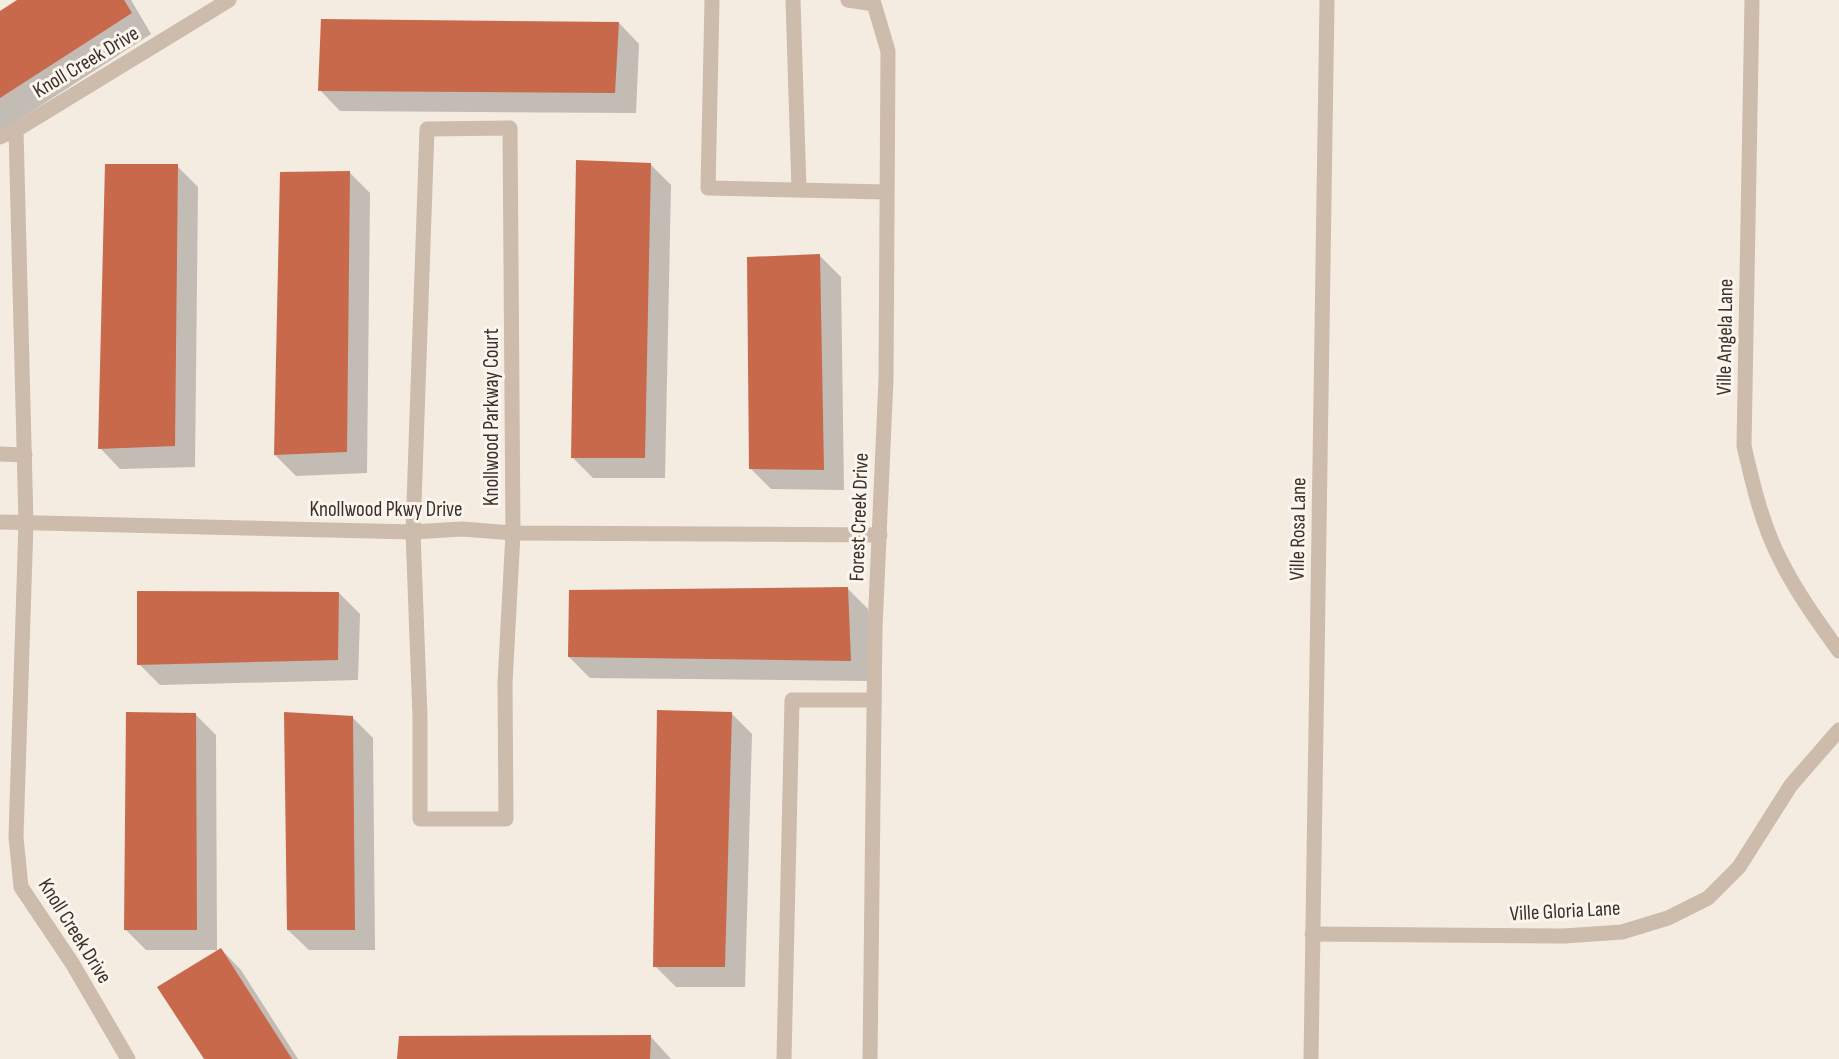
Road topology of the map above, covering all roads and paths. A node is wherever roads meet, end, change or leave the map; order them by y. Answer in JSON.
{"nodes":[{"id":1,"x":230,"y":0,"type":"edge"},
{"id":2,"x":712,"y":0,"type":"edge"},
{"id":3,"x":793,"y":0,"type":"edge"},
{"id":4,"x":848,"y":0,"type":"edge"},
{"id":5,"x":1327,"y":0,"type":"edge"},
{"id":6,"x":1752,"y":0,"type":"edge"},
{"id":7,"x":16,"y":130,"type":"junction"},
{"id":8,"x":0,"y":137,"type":"edge"},
{"id":9,"x":799,"y":189,"type":"junction"},
{"id":10,"x":886,"y":192,"type":"junction"},
{"id":11,"x":0,"y":454,"type":"edge"},
{"id":12,"x":25,"y":455,"type":"junction"},
{"id":13,"x":0,"y":522,"type":"edge"},
{"id":14,"x":26,"y":523,"type":"junction"},
{"id":15,"x":413,"y":532,"type":"junction"},
{"id":16,"x":513,"y":533,"type":"junction"},
{"id":17,"x":880,"y":535,"type":"junction"},
{"id":18,"x":1839,"y":651,"type":"edge"},
{"id":19,"x":873,"y":700,"type":"junction"},
{"id":20,"x":1839,"y":730,"type":"edge"},
{"id":21,"x":1312,"y":934,"type":"junction"},
{"id":22,"x":128,"y":1059,"type":"edge"},
{"id":23,"x":784,"y":1059,"type":"edge"},
{"id":24,"x":870,"y":1059,"type":"edge"},
{"id":25,"x":1311,"y":1059,"type":"edge"}],
"edges":[{"from":1,"to":7,"type":"street","name":"Knoll Creek Drive"},
{"from":2,"to":9,"type":"street"},
{"from":3,"to":9,"type":"street"},
{"from":4,"to":10,"type":"street","name":"Forest Creek Drive"},
{"from":5,"to":21,"type":"street","name":"Ville Rosa Lane"},
{"from":6,"to":18,"type":"street","name":"Ville Angela Lane"},
{"from":7,"to":8,"type":"street"},
{"from":7,"to":12,"type":"street","name":"Knoll Creek Drive"},
{"from":9,"to":10,"type":"street"},
{"from":10,"to":17,"type":"street","name":"Forest Creek Drive"},
{"from":11,"to":12,"type":"street"},
{"from":12,"to":14,"type":"street","name":"Knoll Creek Drive"},
{"from":13,"to":14,"type":"street","name":"Knollwood Pkwy Drive"},
{"from":14,"to":15,"type":"street","name":"Knollwood Pkwy Drive"},
{"from":14,"to":22,"type":"street","name":"Knoll Creek Drive"},
{"from":15,"to":16,"type":"street","name":"Knollwood Pkwy Drive"},
{"from":15,"to":16,"type":"street","name":"Knollwood Parkway Court"},
{"from":15,"to":16,"type":"street","name":"Knollwood Parkway Court"},
{"from":16,"to":17,"type":"street","name":"Knollwood Pkwy Drive"},
{"from":17,"to":19,"type":"street","name":"Forest Creek Drive"},
{"from":19,"to":23,"type":"street"},
{"from":19,"to":24,"type":"street","name":"Forest Creek Drive"},
{"from":20,"to":21,"type":"street","name":"Ville Gloria Lane"},
{"from":21,"to":25,"type":"street","name":"Ville Rosa Lane"}]}
